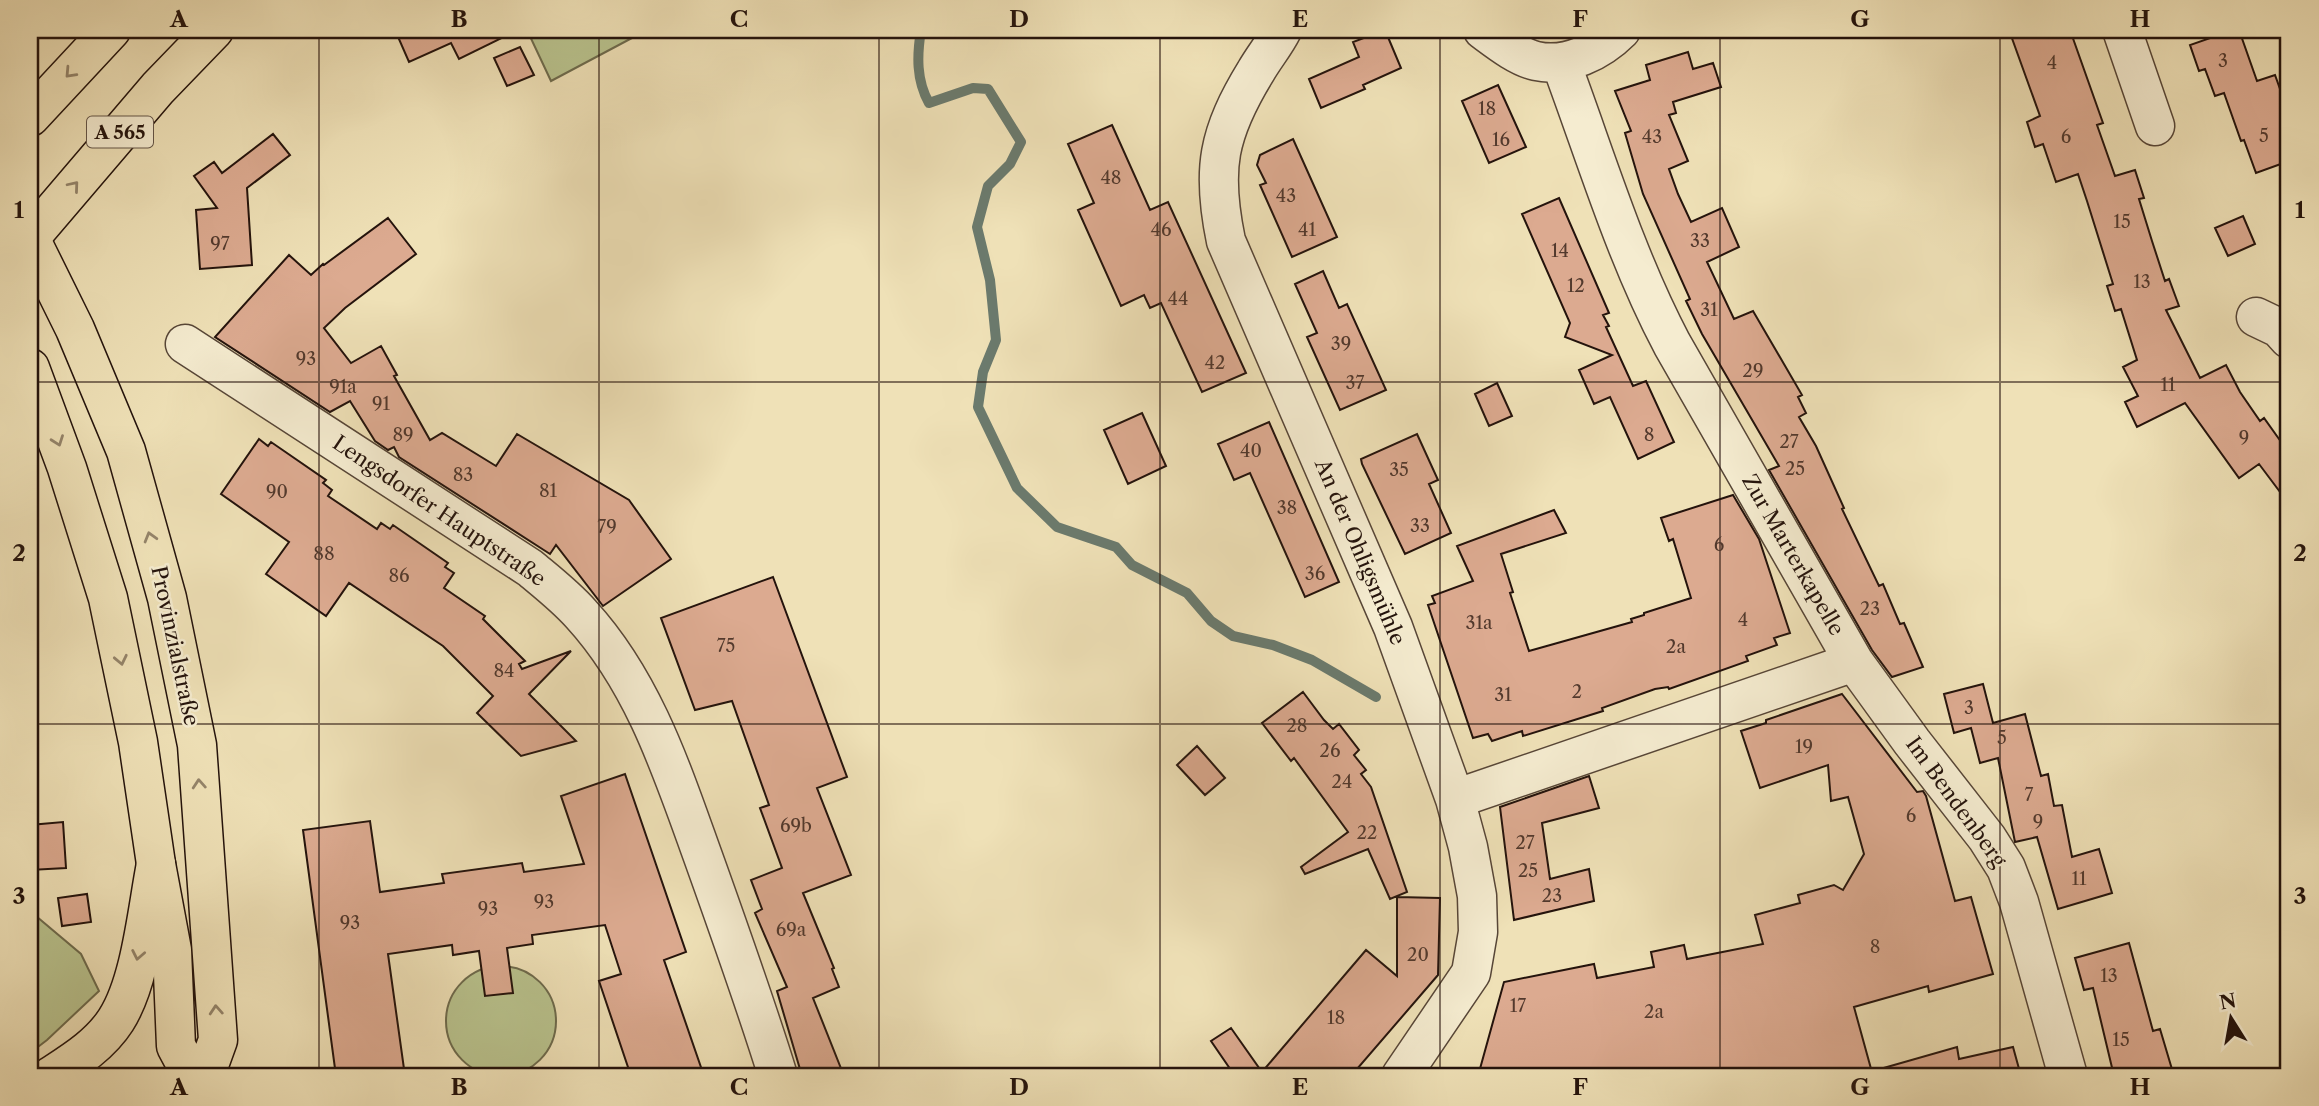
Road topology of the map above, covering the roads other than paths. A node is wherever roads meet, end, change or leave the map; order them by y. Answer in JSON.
{"nodes":[{"id":1,"x":111,"y":30,"type":"edge"},
{"id":2,"x":214,"y":30,"type":"edge"},
{"id":3,"x":1282,"y":30,"type":"edge"},
{"id":4,"x":1483,"y":30,"type":"edge"},
{"id":5,"x":1621,"y":30,"type":"edge"},
{"id":6,"x":2122,"y":30,"type":"edge"},
{"id":7,"x":1561,"y":63,"type":"junction"},
{"id":8,"x":30,"y":117,"type":"edge"},
{"id":9,"x":2155,"y":126,"type":"dead end"},
{"id":10,"x":30,"y":238,"type":"edge"},
{"id":11,"x":2256,"y":317,"type":"dead end"},
{"id":12,"x":2289,"y":339,"type":"edge"},
{"id":13,"x":185,"y":344,"type":"dead end"},
{"id":14,"x":32,"y":372,"type":"edge"},
{"id":15,"x":1854,"y":662,"type":"junction"},
{"id":16,"x":1455,"y":799,"type":"junction"},
{"id":17,"x":156,"y":864,"type":"junction"},
{"id":18,"x":51,"y":1076,"type":"edge"},
{"id":19,"x":192,"y":1076,"type":"edge"},
{"id":20,"x":205,"y":1076,"type":"edge"},
{"id":21,"x":778,"y":1076,"type":"edge"},
{"id":22,"x":1401,"y":1076,"type":"edge"},
{"id":23,"x":2067,"y":1076,"type":"edge"}],
"edges":[{"from":1,"to":8,"type":"main road","one_way":true},
{"from":10,"to":2,"type":"main road","number":"A 565","one_way":true},
{"from":3,"to":16,"type":"street","name":"An der Ohligsmühle"},
{"from":4,"to":7,"type":"street"},
{"from":5,"to":7,"type":"street"},
{"from":6,"to":9,"type":"street"},
{"from":7,"to":15,"type":"street","name":"Zur Marterkapelle"},
{"from":20,"to":10,"type":"main road","name":"Provinzialstraße","one_way":true},
{"from":11,"to":12,"type":"street"},
{"from":13,"to":21,"type":"street","name":"Lengsdorfer Hauptstraße"},
{"from":14,"to":17,"type":"main road","one_way":true},
{"from":15,"to":16,"type":"street","name":"Zur Marterkapelle"},
{"from":15,"to":23,"type":"street","name":"Im Bendenberg"},
{"from":16,"to":22,"type":"street","name":"An der Ohligsmühle"},
{"from":17,"to":18,"type":"main road","one_way":true},
{"from":17,"to":19,"type":"main road"}]}
